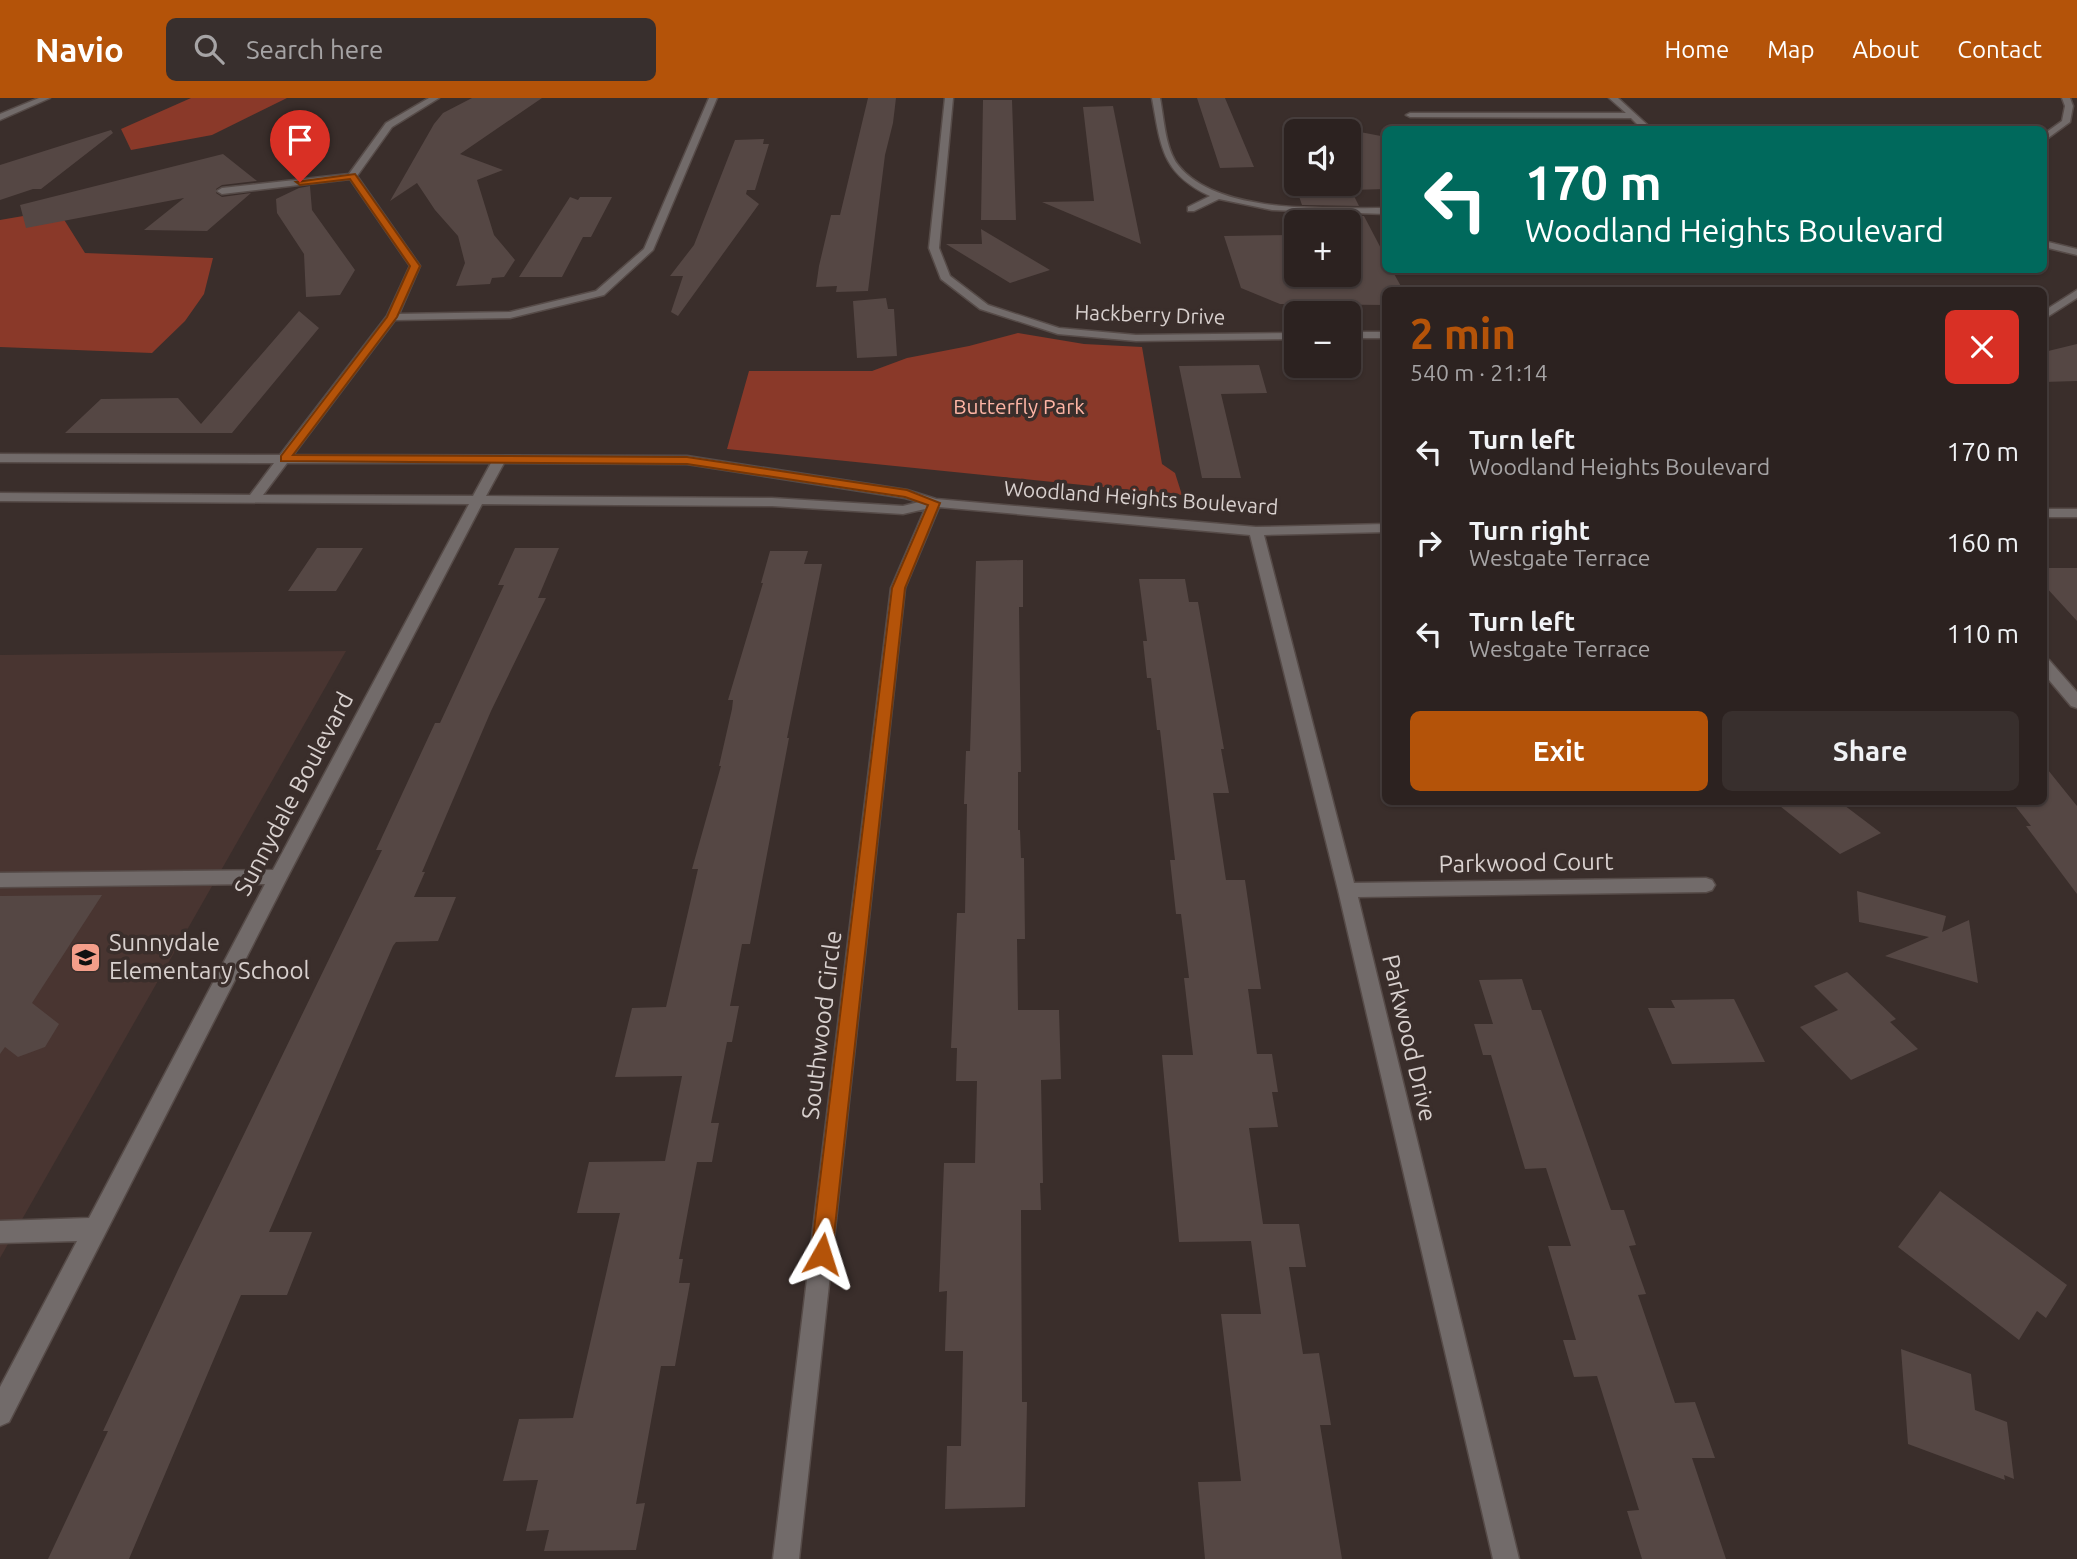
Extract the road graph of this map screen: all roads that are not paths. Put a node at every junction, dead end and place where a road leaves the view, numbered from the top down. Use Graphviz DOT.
graph roads {
  1 [pos="46,98"];
  2 [pos="435,98"];
  3 [pos="713,98"];
  4 [pos="949,98"];
  5 [pos="1156,98"];
  6 [pos="1613,98"];
  7 [pos="2066,98"];
  8 [pos="1409,116"];
  9 [pos="1632,116"];
  10 [pos="0,117"];
  11 [pos="1644,126"];
  12 [pos="2047,136"];
  13 [pos="352,176"];
  14 [pos="222,191"];
  15 [pos="1219,195"];
  16 [pos="1191,209"];
  17 [pos="1382,211"];
  18 [pos="2047,245"];
  19 [pos="2077,251"];
  20 [pos="2077,293"];
  21 [pos="2047,314"];
  22 [pos="392,317"];
  23 [pos="1361,335"];
  24 [pos="1382,335"];
  25 [pos="1284,336"];
  26 [pos="0,457"];
  27 [pos="285,459"];
  28 [pos="499,460"];
  29 [pos="0,497"];
  30 [pos="253,499"];
  31 [pos="477,501"];
  32 [pos="934,503"];
  33 [pos="2047,513"];
  34 [pos="2077,513"];
  35 [pos="1382,528"];
  36 [pos="1256,531"];
  37 [pos="2047,667"];
  38 [pos="2077,702"];
  39 [pos="278,877"];
  40 [pos="0,880"];
  41 [pos="1706,885"];
  42 [pos="1347,890"];
  43 [pos="96,1228"];
  44 [pos="0,1232"];
  45 [pos="0,1413"];
  46 [pos="786,1559"];
  47 [pos="1506,1559"];
  1 -- 10 [label="street"];
  2 -- 13 [label="street"];
  3 -- 22 [label="street"];
  4 -- 25 [label="street, Hackberry Drive"];
  5 -- 15 [label="street"];
  6 -- 9 [label="street"];
  7 -- 12 [label="street"];
  8 -- 9 [label="street"];
  9 -- 11 [label="street"];
  13 -- 14 [label="street"];
  13 -- 22 [label="street"];
  15 -- 16 [label="street"];
  15 -- 17 [label="street"];
  18 -- 19 [label="street"];
  20 -- 21 [label="street"];
  22 -- 27 [label="street"];
  23 -- 24 [label="street"];
  26 -- 27 [label="street, Woodland Heights Boulevard"];
  27 -- 28 [label="street, Woodland Heights Boulevard"];
  27 -- 30 [label="street"];
  28 -- 31 [label="street, Sunnydale Boulevard"];
  28 -- 32 [label="street, Woodland Heights Boulevard"];
  29 -- 30 [label="street, Woodland Heights Boulevard"];
  30 -- 31 [label="street, Woodland Heights Boulevard"];
  31 -- 32 [label="street, Woodland Heights Boulevard"];
  31 -- 39 [label="street, Sunnydale Boulevard"];
  32 -- 36 [label="street, Woodland Heights Boulevard"];
  32 -- 46 [label="street, Southwood Circle"];
  33 -- 34 [label="street"];
  35 -- 36 [label="street, Woodland Heights Boulevard"];
  36 -- 42 [label="street, Parkwood Drive"];
  37 -- 38 [label="street"];
  39 -- 40 [label="street"];
  39 -- 43 [label="street, Sunnydale Boulevard"];
  41 -- 42 [label="street, Parkwood Court"];
  42 -- 47 [label="street, Parkwood Drive"];
  43 -- 44 [label="street"];
  43 -- 45 [label="street, Sunnydale Boulevard"];
}
